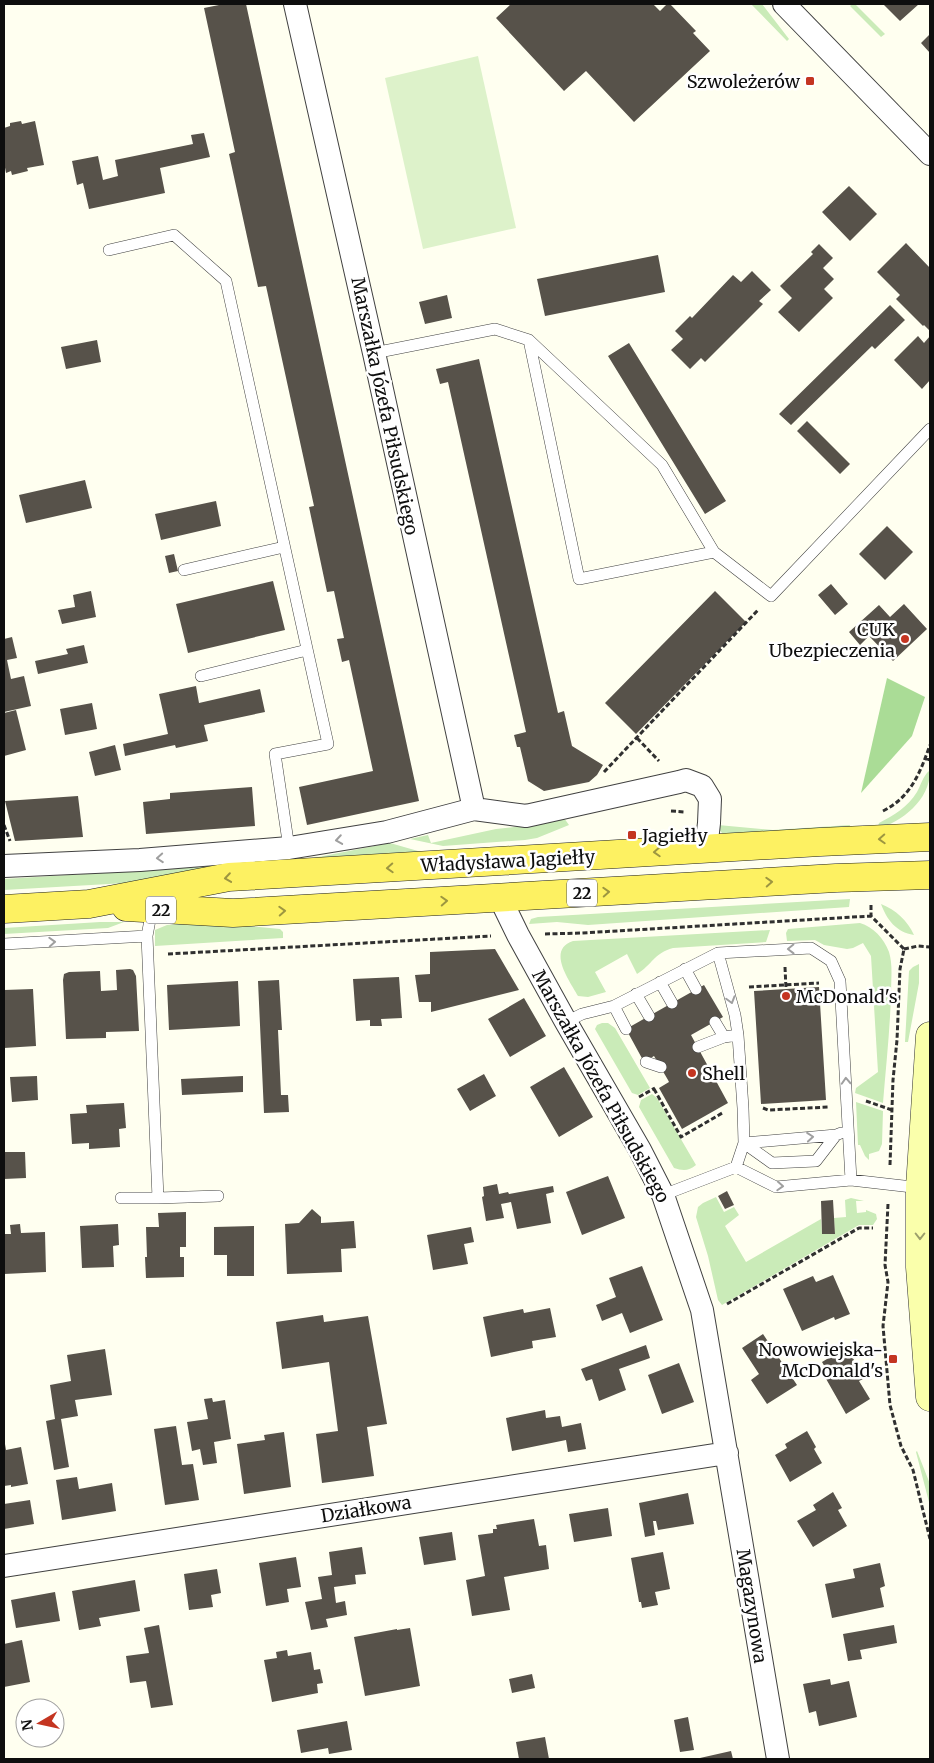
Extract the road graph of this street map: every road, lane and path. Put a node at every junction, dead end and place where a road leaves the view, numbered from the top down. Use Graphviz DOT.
graph roads {
  1 [pos="295,4"];
  2 [pos="784,4"];
  3 [pos="930,154"];
  4 [pos="109,250"];
  5 [pos="529,340"];
  6 [pos="374,352"];
  7 [pos="930,429"];
  8 [pos="284,547"];
  9 [pos="714,552"];
  10 [pos="184,570"];
  11 [pos="771,596"];
  12 [pos="307,650"];
  13 [pos="201,676"];
  14 [pos="930,745"];
  15 [pos="925,758"];
  16 [pos="930,760"];
  17 [pos="571,806"];
  18 [pos="474,809"];
  19 [pos="878,813"];
  20 [pos="930,837"];
  21 [pos="290,848"];
  22 [pos="706,849"];
  23 [pos="4,866"];
  24 [pos="930,876"];
  25 [pos="500,898"];
  26 [pos="870,898"];
  27 [pos="89,904"];
  28 [pos="4,909"];
  29 [pos="152,909"];
  30 [pos="148,936"];
  31 [pos="4,944"];
  32 [pos="930,947"];
  33 [pos="904,949"];
  34 [pos="718,953"];
  35 [pos="785,966"];
  36 [pos="686,969"];
  37 [pos="660,982"];
  38 [pos="820,982"];
  39 [pos="786,986"];
  40 [pos="696,989"];
  41 [pos="636,994"];
  42 [pos="749,996"];
  43 [pos="672,1003"];
  44 [pos="614,1006"];
  45 [pos="649,1016"];
  46 [pos="574,1018"];
  47 [pos="715,1022"];
  48 [pos="626,1028"];
  49 [pos="738,1035"];
  50 [pos="724,1036"];
  51 [pos="930,1036"];
  52 [pos="698,1047"];
  53 [pos="646,1062"];
  54 [pos="661,1067"];
  55 [pos="651,1090"];
  56 [pos="871,1103"];
  57 [pos="827,1107"];
  58 [pos="731,1108"];
  59 [pos="759,1108"];
  60 [pos="892,1110"];
  61 [pos="849,1129"];
  62 [pos="836,1135"];
  63 [pos="744,1143"];
  64 [pos="890,1162"];
  65 [pos="736,1167"];
  66 [pos="851,1180"];
  67 [pos="925,1188"];
  68 [pos="663,1195"];
  69 [pos="218,1196"];
  70 [pos="121,1198"];
  71 [pos="158,1198"];
  72 [pos="888,1214"];
  73 [pos="873,1228"];
  74 [pos="724,1305"];
  75 [pos="930,1397"];
  76 [pos="728,1453"];
  77 [pos="930,1539"];
  78 [pos="4,1566"];
  79 [pos="778,1759"];
  1 -- 6 [label="street, Marszałka Józefa Piłsudskiego"];
  2 -- 3 [label="street"];
  4 -- 8 [label="lane"];
  5 -- 6 [label="lane"];
  5 -- 9 [label="lane"];
  5 -- 9 [label="lane"];
  6 -- 18 [label="street, Marszałka Józefa Piłsudskiego"];
  7 -- 11 [label="lane"];
  8 -- 10 [label="lane"];
  8 -- 12 [label="lane"];
  9 -- 11 [label="lane"];
  11 -- 17 [label="path"];
  12 -- 13 [label="lane"];
  12 -- 21 [label="lane"];
  14 -- 15 [label="path"];
  15 -- 16 [label="path"];
  15 -- 19 [label="path"];
  17 -- 18 [label="street"];
  17 -- 22 [label="street"];
  18 -- 21 [label="street, one-way"];
  20 -- 22 [label="main road, Władysława Jagiełły / 22, one-way"];
  21 -- 23 [label="street, one-way"];
  22 -- 27 [label="main road, Władysława Jagiełły / 22, one-way"];
  25 -- 24 [label="main road, Władysława Jagiełły / 22, one-way"];
  29 -- 25 [label="main road, Władysława Jagiełły / 22, one-way"];
  25 -- 46 [label="street, Marszałka Józefa Piłsudskiego"];
  26 -- 33 [label="path"];
  27 -- 28 [label="main road, Władysława Jagiełły / 22"];
  27 -- 29 [label="main road, Władysława Jagiełły / 22"];
  29 -- 30 [label="lane"];
  31 -- 30 [label="lane, one-way"];
  30 -- 71 [label="lane"];
  32 -- 33 [label="path"];
  33 -- 60 [label="path"];
  34 -- 36 [label="lane"];
  34 -- 49 [label="lane, one-way"];
  61 -- 34 [label="lane, one-way"];
  35 -- 39 [label="path"];
  36 -- 37 [label="lane"];
  36 -- 40 [label="lane"];
  37 -- 41 [label="lane"];
  37 -- 43 [label="lane"];
  38 -- 39 [label="path"];
  39 -- 42 [label="path"];
  41 -- 44 [label="lane"];
  41 -- 45 [label="lane"];
  44 -- 46 [label="lane"];
  44 -- 48 [label="lane"];
  46 -- 68 [label="street, Marszałka Józefa Piłsudskiego"];
  47 -- 50 [label="lane"];
  49 -- 50 [label="lane"];
  49 -- 63 [label="lane"];
  50 -- 52 [label="lane"];
  51 -- 67 [label="street"];
  53 -- 54 [label="lane"];
  55 -- 58 [label="path"];
  56 -- 60 [label="path"];
  57 -- 59 [label="path"];
  60 -- 64 [label="path"];
  61 -- 62 [label="lane"];
  61 -- 66 [label="lane"];
  63 -- 62 [label="lane, one-way"];
  62 -- 63 [label="lane"];
  63 -- 65 [label="lane"];
  65 -- 66 [label="lane, one-way"];
  65 -- 68 [label="lane"];
  66 -- 67 [label="lane"];
  67 -- 75 [label="street, one-way"];
  68 -- 76 [label="street, Marszałka Józefa Piłsudskiego"];
  69 -- 71 [label="lane"];
  70 -- 71 [label="lane"];
  72 -- 77 [label="path"];
  73 -- 74 [label="path"];
  76 -- 78 [label="street, Działkowa"];
  76 -- 79 [label="street, Magazynowa"];
}
